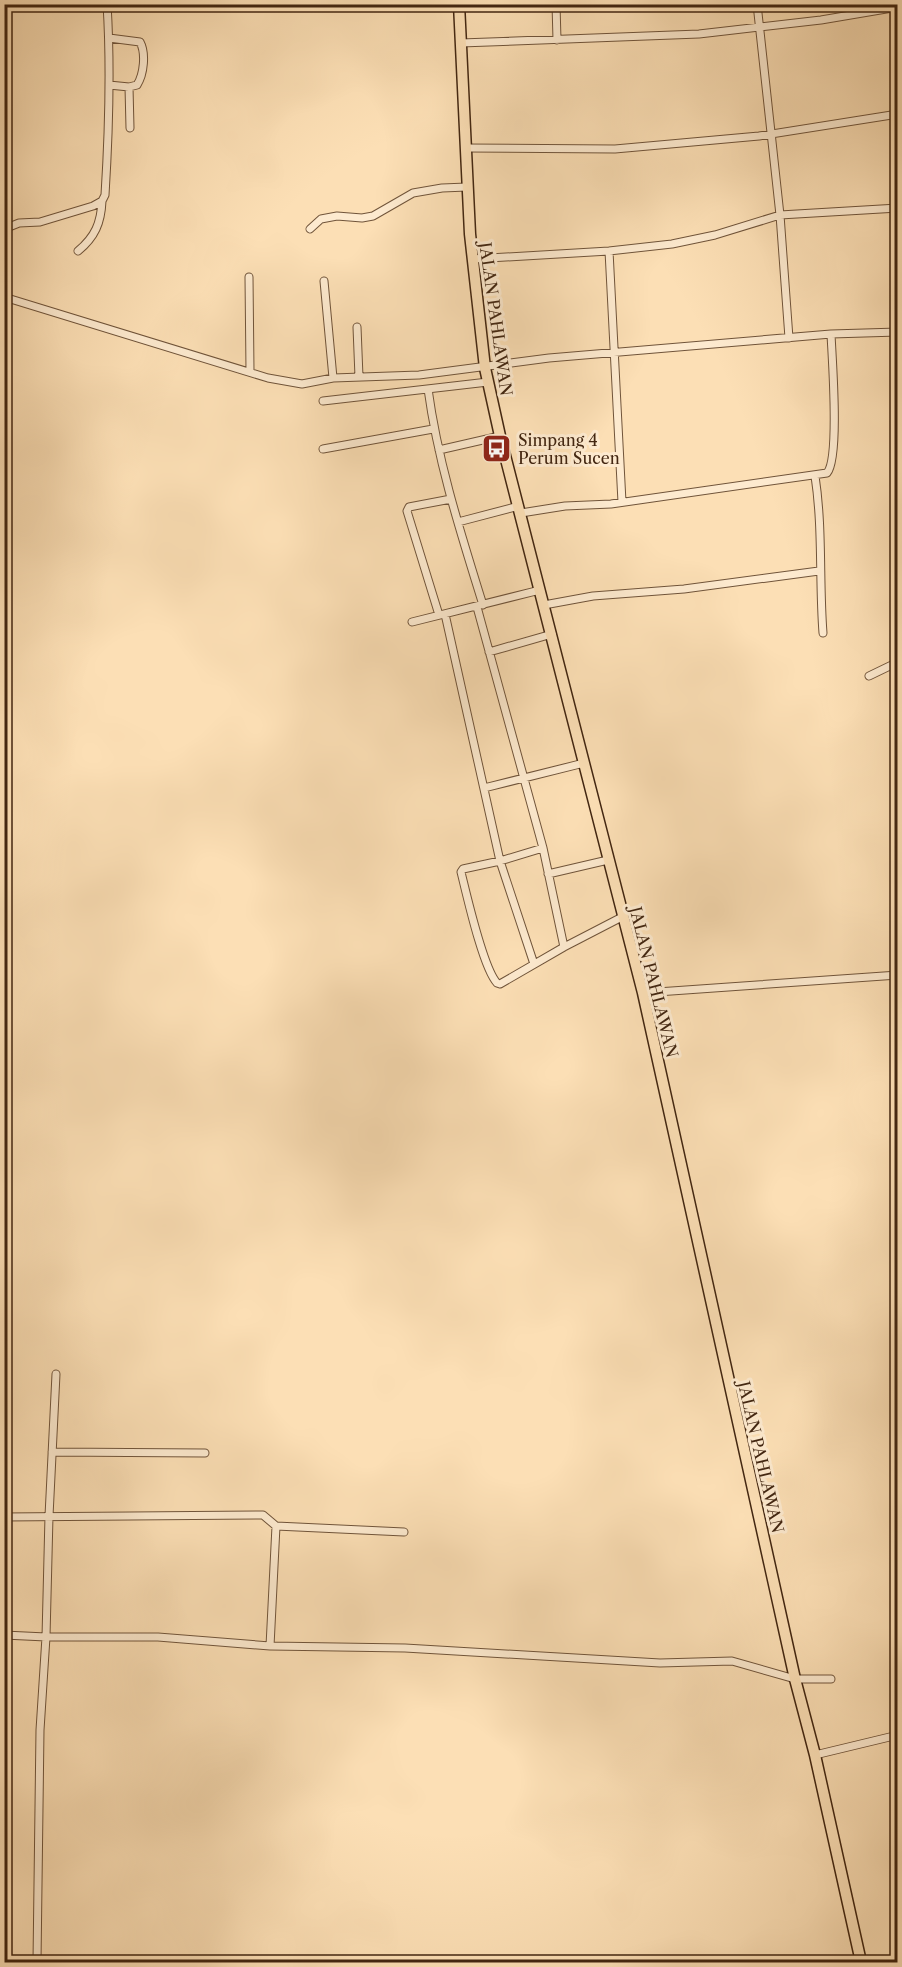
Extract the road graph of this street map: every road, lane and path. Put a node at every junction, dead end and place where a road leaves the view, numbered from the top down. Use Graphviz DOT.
graph roads {
  1 [pos="107,4"];
  2 [pos="459,4"];
  3 [pos="556,4"];
  4 [pos="757,4"];
  5 [pos="897,7"];
  6 [pos="759,27"];
  7 [pos="109,38"];
  8 [pos="557,40"];
  9 [pos="461,43"];
  10 [pos="109,86"];
  11 [pos="129,87"];
  12 [pos="897,114"];
  13 [pos="130,128"];
  14 [pos="771,134"];
  15 [pos="465,148"];
  16 [pos="467,187"];
  17 [pos="102,201"];
  18 [pos="897,208"];
  19 [pos="780,215"];
  20 [pos="310,229"];
  21 [pos="4,230"];
  22 [pos="78,251"];
  23 [pos="609,251"];
  24 [pos="472,259"];
  25 [pos="249,277"];
  26 [pos="324,281"];
  27 [pos="4,297"];
  28 [pos="357,327"];
  29 [pos="897,332"];
  30 [pos="831,334"];
  31 [pos="789,338"];
  32 [pos="613,353"];
  33 [pos="485,368"];
  34 [pos="250,371"];
  35 [pos="359,377"];
  36 [pos="333,378"];
  37 [pos="488,382"];
  38 [pos="428,389"];
  39 [pos="323,401"];
  40 [pos="433,429"];
  41 [pos="500,436"];
  42 [pos="322,449"];
  43 [pos="439,450"];
  44 [pos="815,476"];
  45 [pos="451,499"];
  46 [pos="622,502"];
  47 [pos="520,509"];
  48 [pos="458,522"];
  49 [pos="819,571"];
  50 [pos="540,590"];
  51 [pos="544,605"];
  52 [pos="480,606"];
  53 [pos="442,615"];
  54 [pos="412,622"];
  55 [pos="824,633"];
  56 [pos="552,634"];
  57 [pos="489,652"];
  58 [pos="897,662"];
  59 [pos="870,676"];
  60 [pos="584,763"];
  61 [pos="524,778"];
  62 [pos="484,788"];
  63 [pos="543,848"];
  64 [pos="608,860"];
  65 [pos="500,861"];
  66 [pos="549,874"];
  67 [pos="622,917"];
  68 [pos="564,947"];
  69 [pos="534,964"];
  70 [pos="897,975"];
  71 [pos="642,993"];
  72 [pos="56,1374"];
  73 [pos="52,1452"];
  74 [pos="205,1453"];
  75 [pos="49,1516"];
  76 [pos="4,1517"];
  77 [pos="276,1526"];
  78 [pos="404,1533"];
  79 [pos="4,1635"];
  80 [pos="46,1637"];
  81 [pos="270,1646"];
  82 [pos="795,1679"];
  83 [pos="831,1679"];
  84 [pos="897,1735"];
  85 [pos="815,1755"];
  86 [pos="37,1962"];
  87 [pos="861,1962"];
  1 -- 7 [label="street"];
  2 -- 9 [label="main road, JALAN PAHLAWAN"];
  3 -- 8 [label="street"];
  4 -- 6 [label="street"];
  5 -- 6 [label="street"];
  6 -- 8 [label="street"];
  6 -- 14 [label="street"];
  7 -- 10 [label="street"];
  7 -- 11 [label="street"];
  8 -- 9 [label="street"];
  9 -- 15 [label="main road, JALAN PAHLAWAN"];
  10 -- 11 [label="street"];
  10 -- 17 [label="street"];
  11 -- 13 [label="street"];
  12 -- 14 [label="street"];
  14 -- 15 [label="street"];
  14 -- 19 [label="street"];
  15 -- 16 [label="main road, JALAN PAHLAWAN"];
  16 -- 20 [label="street"];
  16 -- 24 [label="main road, JALAN PAHLAWAN"];
  17 -- 21 [label="street"];
  17 -- 22 [label="street"];
  18 -- 19 [label="street"];
  19 -- 23 [label="street"];
  19 -- 31 [label="street"];
  23 -- 24 [label="street"];
  23 -- 32 [label="street"];
  24 -- 33 [label="main road, JALAN PAHLAWAN"];
  25 -- 34 [label="street"];
  26 -- 36 [label="street"];
  27 -- 34 [label="street"];
  28 -- 35 [label="street"];
  29 -- 30 [label="street"];
  30 -- 31 [label="street"];
  30 -- 44 [label="street"];
  31 -- 32 [label="street"];
  32 -- 33 [label="street"];
  32 -- 46 [label="street"];
  33 -- 35 [label="street"];
  33 -- 37 [label="main road, JALAN PAHLAWAN"];
  34 -- 36 [label="street"];
  35 -- 36 [label="street"];
  37 -- 38 [label="street"];
  37 -- 41 [label="main road, JALAN PAHLAWAN"];
  38 -- 39 [label="street"];
  38 -- 40 [label="street"];
  40 -- 42 [label="street"];
  40 -- 43 [label="street"];
  41 -- 43 [label="street"];
  41 -- 47 [label="main road, JALAN PAHLAWAN"];
  43 -- 45 [label="street"];
  44 -- 46 [label="street"];
  44 -- 49 [label="street"];
  45 -- 48 [label="street"];
  45 -- 53 [label="street"];
  46 -- 47 [label="street"];
  47 -- 48 [label="street"];
  47 -- 50 [label="main road, JALAN PAHLAWAN"];
  48 -- 52 [label="street"];
  49 -- 51 [label="street"];
  49 -- 55 [label="street"];
  50 -- 51 [label="main road, JALAN PAHLAWAN"];
  50 -- 52 [label="street"];
  51 -- 56 [label="main road, JALAN PAHLAWAN"];
  52 -- 53 [label="street"];
  52 -- 57 [label="street"];
  53 -- 54 [label="street"];
  53 -- 62 [label="street"];
  56 -- 57 [label="street"];
  56 -- 60 [label="main road, JALAN PAHLAWAN"];
  57 -- 61 [label="street"];
  58 -- 59 [label="street"];
  60 -- 61 [label="street"];
  60 -- 64 [label="main road, JALAN PAHLAWAN"];
  61 -- 62 [label="street"];
  61 -- 63 [label="street"];
  62 -- 65 [label="street"];
  63 -- 65 [label="street"];
  63 -- 66 [label="street"];
  64 -- 66 [label="street"];
  64 -- 67 [label="main road, JALAN PAHLAWAN"];
  65 -- 69 [label="street"];
  65 -- 69 [label="street"];
  66 -- 68 [label="street"];
  67 -- 68 [label="street"];
  67 -- 71 [label="main road, JALAN PAHLAWAN"];
  68 -- 69 [label="street"];
  70 -- 71 [label="street"];
  71 -- 82 [label="main road, JALAN PAHLAWAN"];
  72 -- 73 [label="street"];
  73 -- 74 [label="street"];
  73 -- 75 [label="street"];
  75 -- 76 [label="street"];
  75 -- 77 [label="street"];
  75 -- 80 [label="street"];
  77 -- 78 [label="street"];
  77 -- 81 [label="street"];
  79 -- 80 [label="street"];
  80 -- 81 [label="street"];
  80 -- 86 [label="street"];
  81 -- 82 [label="street"];
  82 -- 83 [label="street"];
  82 -- 85 [label="main road, JALAN PAHLAWAN"];
  84 -- 85 [label="street"];
  85 -- 87 [label="main road, JALAN PAHLAWAN"];
}
